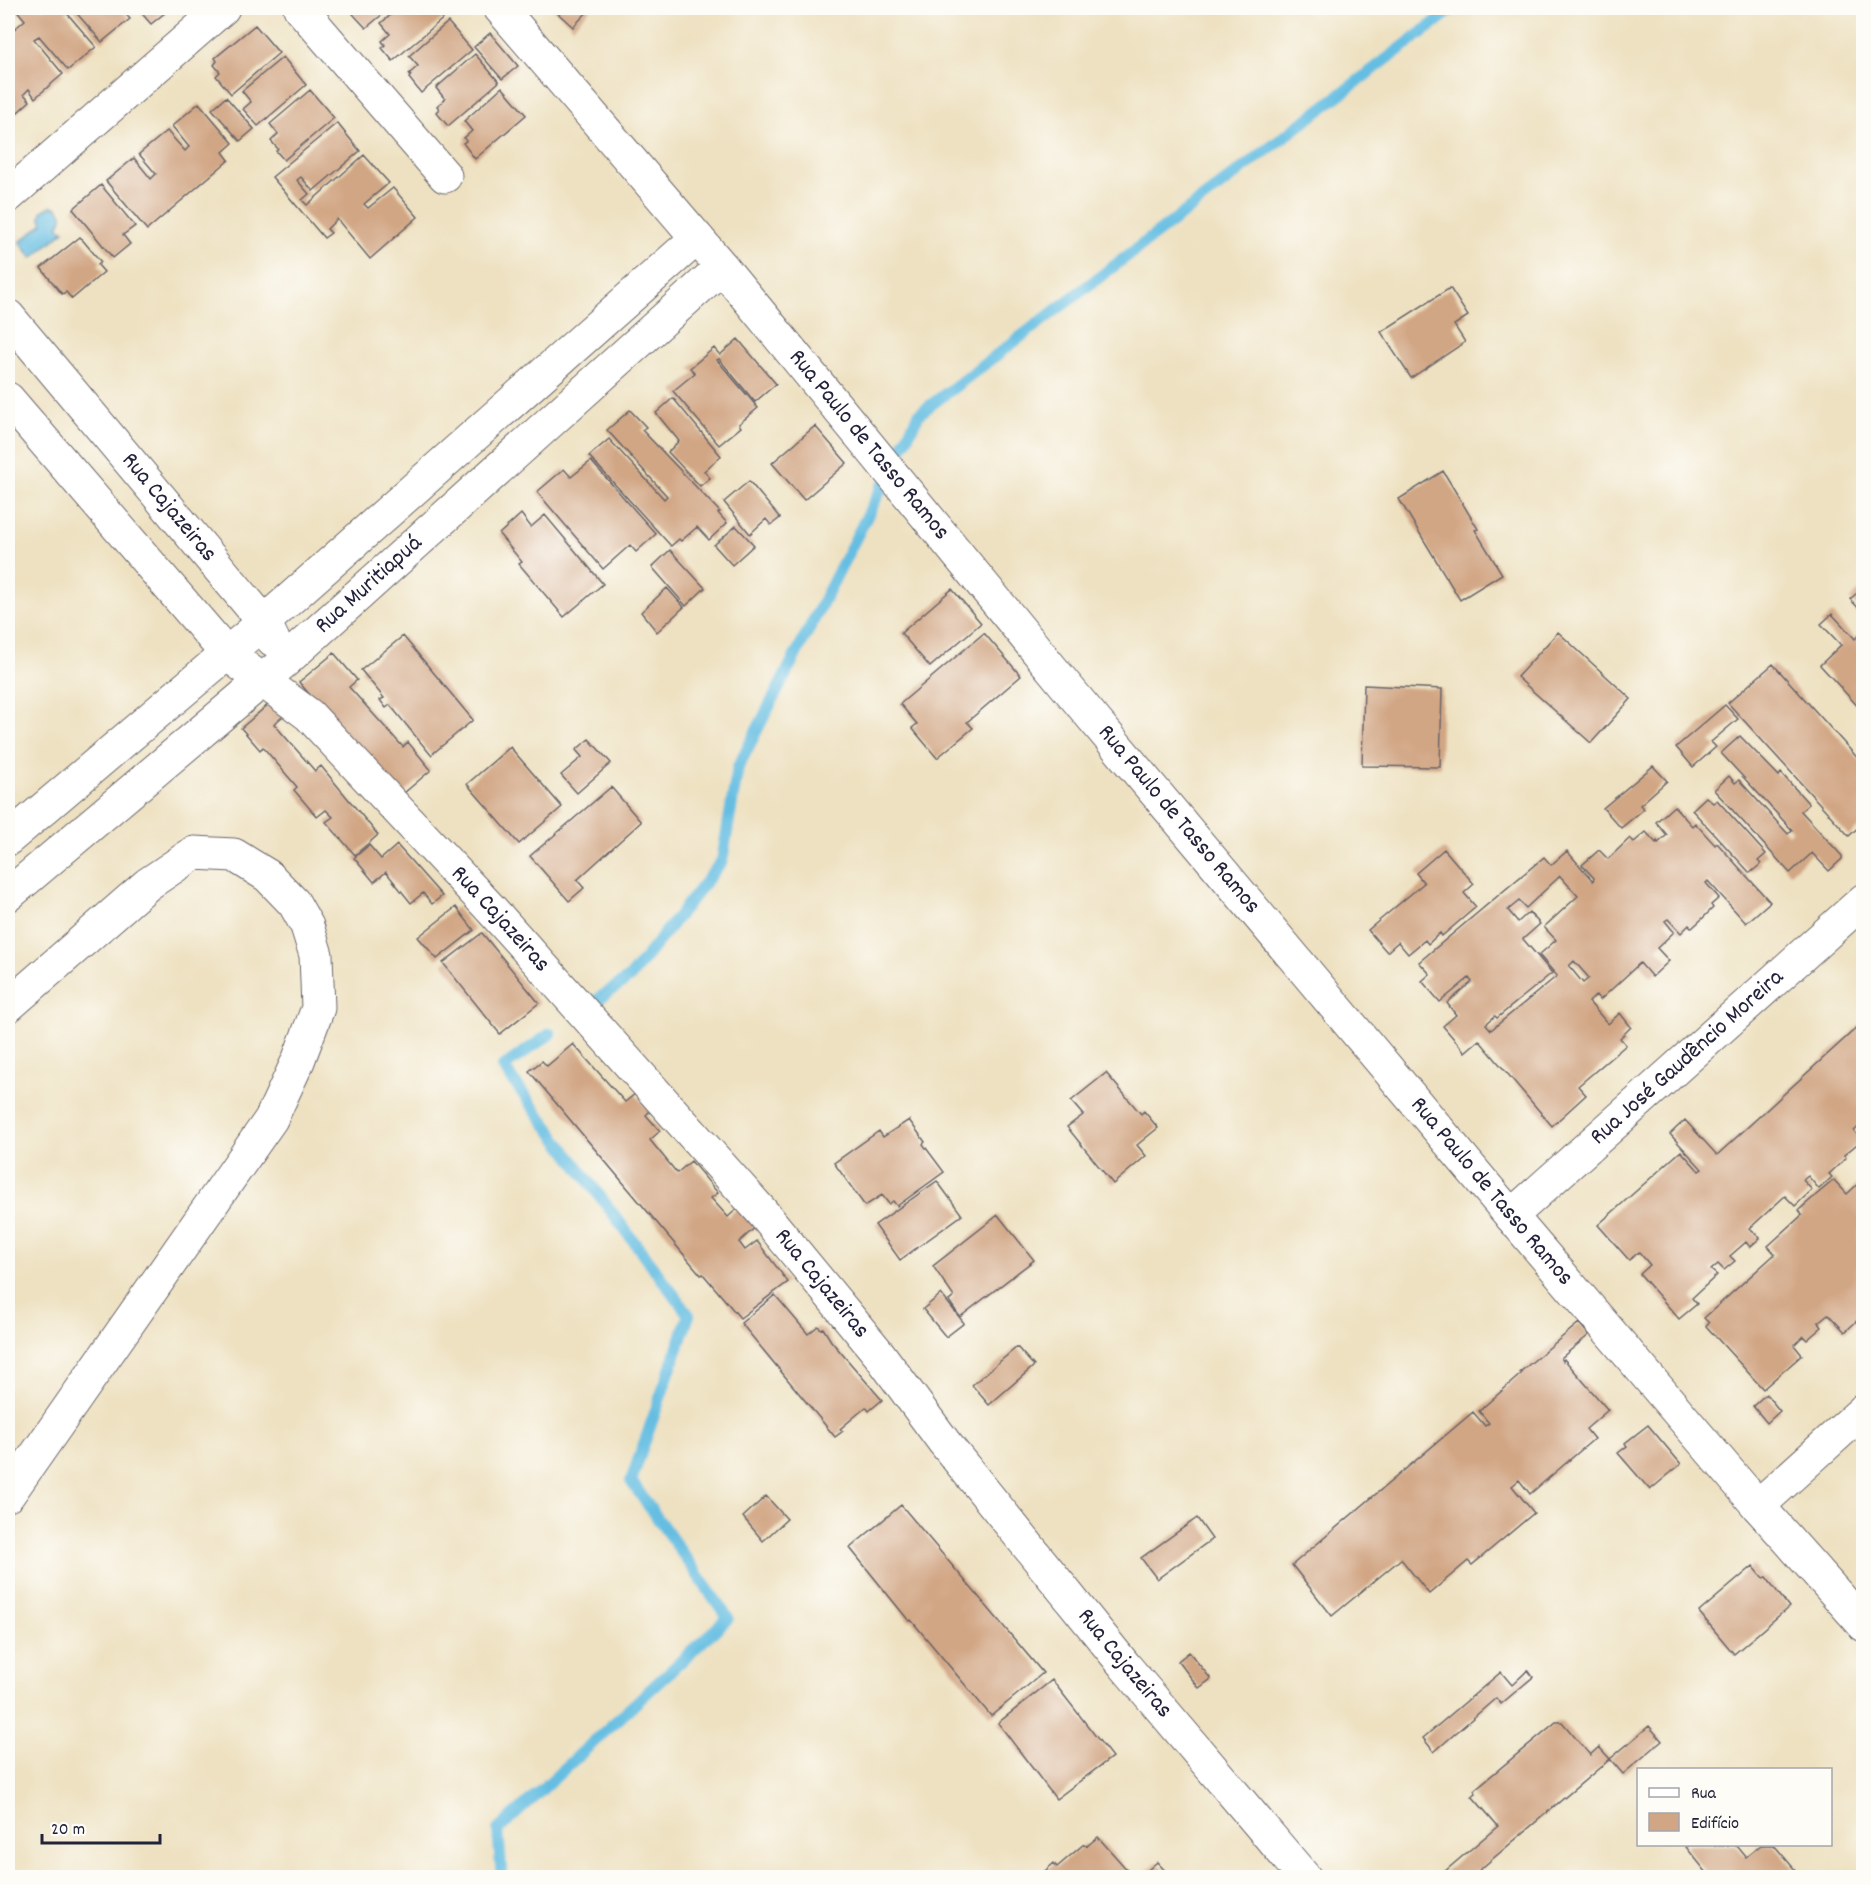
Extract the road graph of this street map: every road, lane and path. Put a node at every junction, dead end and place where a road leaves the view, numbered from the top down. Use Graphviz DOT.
graph roads {
  1 [pos="223,8"];
  2 [pos="300,8"];
  3 [pos="500,8"];
  4 [pos="445,176"];
  5 [pos="8,196"];
  6 [pos="697,237"];
  7 [pos="722,267"];
  8 [pos="8,316"];
  9 [pos="8,399"];
  10 [pos="264,622"];
  11 [pos="227,654"];
  12 [pos="273,671"];
  13 [pos="8,839"];
  14 [pos="8,895"];
  15 [pos="1863,900"];
  16 [pos="8,1006"];
  17 [pos="1511,1216"];
  18 [pos="1863,1410"];
  19 [pos="8,1495"];
  20 [pos="1758,1506"];
  21 [pos="1863,1625"];
  22 [pos="1305,1878"];
  1 -- 5 [label="street"];
  2 -- 4 [label="street"];
  3 -- 6 [label="street, Rua Paulo de Tasso Ramos"];
  6 -- 7 [label="street, Rua Paulo de Tasso Ramos"];
  6 -- 10 [label="street, Rua Muritiapuá"];
  7 -- 12 [label="street, Rua Muritiapuá"];
  7 -- 17 [label="street, Rua Paulo de Tasso Ramos"];
  8 -- 10 [label="street, Rua Cajazeiras"];
  9 -- 11 [label="street, Rua Cajazeiras"];
  10 -- 11 [label="street, Rua Muritiapuá"];
  10 -- 12 [label="street, Rua Cajazeiras"];
  11 -- 12 [label="street, Rua Cajazeiras"];
  11 -- 13 [label="street, Rua Muritiapuá"];
  12 -- 14 [label="street, Rua Muritiapuá"];
  12 -- 22 [label="street, Rua Cajazeiras"];
  15 -- 17 [label="street, Rua José Gaudêncio Moreira"];
  16 -- 19 [label="street"];
  17 -- 20 [label="street, Rua Paulo de Tasso Ramos"];
  18 -- 20 [label="street"];
  20 -- 21 [label="street, Rua Paulo de Tasso Ramos"];
}
